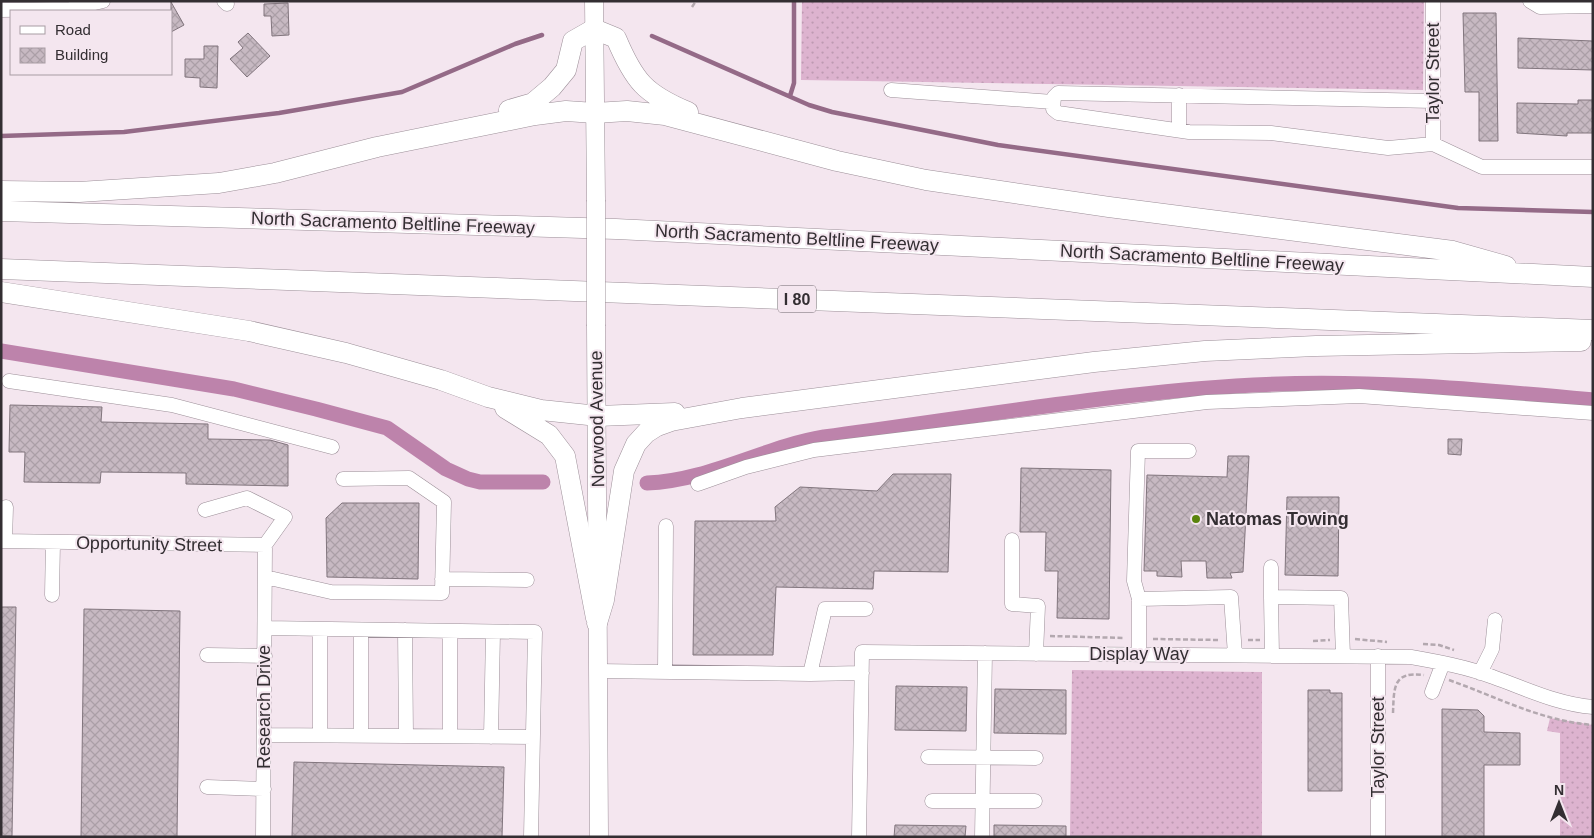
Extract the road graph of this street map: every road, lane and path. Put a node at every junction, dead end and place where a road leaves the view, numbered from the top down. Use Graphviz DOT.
graph roads {
  1 [pos="103,1"];
  2 [pos="594,1"];
  3 [pos="696,1"];
  4 [pos="1433,1"];
  5 [pos="1530,1"];
  6 [pos="1593,6"];
  7 [pos="692,7"];
  8 [pos="1,10"];
  9 [pos="594,29"];
  10 [pos="891,90"];
  11 [pos="1178,95"];
  12 [pos="1432,101"];
  13 [pos="1053,102"];
  14 [pos="596,113"];
  15 [pos="1178,130"];
  16 [pos="749,138"];
  17 [pos="1432,144"];
  18 [pos="377,147"];
  19 [pos="1593,167"];
  20 [pos="1,191"];
  21 [pos="1,211"];
  22 [pos="1,269"];
  23 [pos="1540,275"];
  24 [pos="1593,277"];
  25 [pos="1,292"];
  26 [pos="1593,330"];
  27 [pos="1593,341"];
  28 [pos="9,382"];
  29 [pos="488,397"];
  30 [pos="742,408"];
  31 [pos="1593,413"];
  32 [pos="598,416"];
  33 [pos="332,447"];
  34 [pos="1189,451"];
  35 [pos="343,479"];
  36 [pos="698,484"];
  37 [pos="6,507"];
  38 [pos="205,510"];
  39 [pos="666,526"];
  40 [pos="1012,540"];
  41 [pos="3,541"];
  42 [pos="53,542"];
  43 [pos="265,545"];
  44 [pos="1271,567"];
  45 [pos="265,577"];
  46 [pos="442,579"];
  47 [pos="527,580"];
  48 [pos="52,595"];
  49 [pos="1271,597"];
  50 [pos="1140,599"];
  51 [pos="866,609"];
  52 [pos="1495,620"];
  53 [pos="597,623"];
  54 [pos="265,628"];
  55 [pos="320,629"];
  56 [pos="361,630"];
  57 [pos="405,630"];
  58 [pos="450,631"];
  59 [pos="493,632"];
  60 [pos="985,653"];
  61 [pos="1036,654"];
  62 [pos="1140,654"];
  63 [pos="207,655"];
  64 [pos="1235,655"];
  65 [pos="265,656"];
  66 [pos="1272,656"];
  67 [pos="1342,656"];
  68 [pos="1378,656"];
  69 [pos="1443,663"];
  70 [pos="598,671"];
  71 [pos="665,672"];
  72 [pos="862,673"];
  73 [pos="1480,673"];
  74 [pos="810,674"];
  75 [pos="1436,677"];
  76 [pos="1432,692"];
  77 [pos="1593,707"];
  78 [pos="1393,716"];
  79 [pos="1593,724"];
  80 [pos="264,735"];
  81 [pos="320,735"];
  82 [pos="361,736"];
  83 [pos="406,736"];
  84 [pos="450,736"];
  85 [pos="491,737"];
  86 [pos="534,737"];
  87 [pos="928,757"];
  88 [pos="983,758"];
  89 [pos="1036,758"];
  90 [pos="207,786"];
  91 [pos="264,789"];
  92 [pos="982,800"];
  93 [pos="932,801"];
  94 [pos="1035,801"];
  95 [pos="263,837"];
  96 [pos="531,837"];
  97 [pos="599,837"];
  98 [pos="859,837"];
  99 [pos="982,837"];
  100 [pos="1378,837"];
  1 -- 8 [label="street"];
  2 -- 9 [label="main road, Norwood Avenue"];
  3 -- 7 [label="path"];
  4 -- 12 [label="street, Taylor Street"];
  5 -- 6 [label="street"];
  9 -- 14 [label="main road, Norwood Avenue"];
  9 -- 16 [label="highway"];
  9 -- 18 [label="highway"];
  10 -- 13 [label="street"];
  11 -- 12 [label="street"];
  11 -- 13 [label="street"];
  11 -- 15 [label="street"];
  12 -- 17 [label="street, Taylor Street"];
  13 -- 15 [label="street"];
  14 -- 16 [label="highway"];
  14 -- 18 [label="highway"];
  14 -- 32 [label="main road, Norwood Avenue, bridge"];
  15 -- 17 [label="street"];
  16 -- 23 [label="highway"];
  17 -- 19 [label="street"];
  18 -- 20 [label="highway"];
  21 -- 23 [label="highway, North Sacramento Beltline Freeway"];
  22 -- 26 [label="highway, I 80"];
  23 -- 24 [label="highway, North Sacramento Beltline Freeway"];
  25 -- 29 [label="highway"];
  27 -- 30 [label="highway"];
  28 -- 33 [label="street"];
  29 -- 32 [label="highway"];
  29 -- 53 [label="highway"];
  30 -- 32 [label="highway"];
  30 -- 53 [label="highway"];
  31 -- 36 [label="street"];
  32 -- 53 [label="main road, Norwood Avenue"];
  34 -- 50 [label="street"];
  35 -- 46 [label="street"];
  37 -- 41 [label="street"];
  38 -- 43 [label="street"];
  39 -- 71 [label="street"];
  40 -- 61 [label="street"];
  41 -- 42 [label="street, Opportunity Street"];
  42 -- 43 [label="street, Opportunity Street"];
  42 -- 48 [label="street"];
  43 -- 45 [label="street"];
  44 -- 49 [label="street"];
  45 -- 46 [label="street"];
  45 -- 54 [label="street, Research Drive"];
  46 -- 47 [label="street"];
  49 -- 66 [label="street"];
  49 -- 67 [label="street"];
  50 -- 62 [label="street"];
  50 -- 64 [label="street"];
  51 -- 74 [label="street"];
  52 -- 73 [label="street"];
  53 -- 70 [label="main road, Norwood Avenue"];
  54 -- 55 [label="street"];
  54 -- 65 [label="street, Research Drive"];
  55 -- 56 [label="street"];
  55 -- 81 [label="street"];
  56 -- 57 [label="street"];
  56 -- 82 [label="street"];
  57 -- 58 [label="street"];
  57 -- 83 [label="street"];
  58 -- 59 [label="street"];
  58 -- 84 [label="street"];
  59 -- 85 [label="street"];
  59 -- 86 [label="street"];
  60 -- 61 [label="street, Display Way"];
  60 -- 72 [label="street, Display Way"];
  60 -- 88 [label="street"];
  61 -- 62 [label="street, Display Way"];
  62 -- 64 [label="street, Display Way"];
  63 -- 65 [label="street"];
  64 -- 66 [label="street, Display Way"];
  65 -- 80 [label="street, Research Drive"];
  66 -- 67 [label="street, Display Way"];
  67 -- 68 [label="street, Display Way"];
  68 -- 69 [label="street, Display Way"];
  68 -- 100 [label="street, Taylor Street"];
  69 -- 73 [label="street, Display Way"];
  69 -- 75 [label="street"];
  70 -- 71 [label="street"];
  70 -- 97 [label="main road, Norwood Avenue"];
  71 -- 74 [label="street"];
  72 -- 74 [label="street"];
  72 -- 98 [label="street, Display Way"];
  73 -- 77 [label="street, Display Way"];
  75 -- 76 [label="street"];
  75 -- 78 [label="path"];
  75 -- 79 [label="path"];
  80 -- 81 [label="street"];
  80 -- 91 [label="street, Research Drive"];
  81 -- 82 [label="street"];
  82 -- 83 [label="street"];
  83 -- 84 [label="street"];
  84 -- 85 [label="street"];
  85 -- 86 [label="street"];
  86 -- 96 [label="street"];
  87 -- 88 [label="street"];
  88 -- 89 [label="street"];
  88 -- 92 [label="street"];
  90 -- 91 [label="street"];
  91 -- 95 [label="street, Research Drive"];
  92 -- 93 [label="street"];
  92 -- 94 [label="street"];
  92 -- 99 [label="street"];
}
